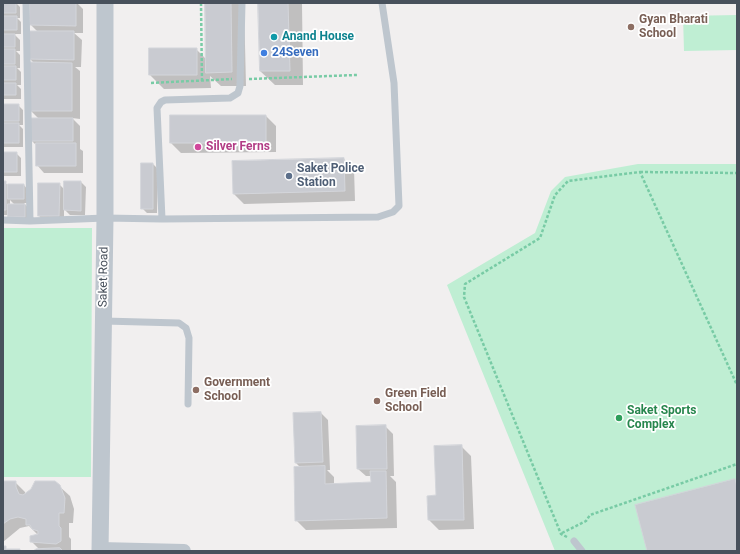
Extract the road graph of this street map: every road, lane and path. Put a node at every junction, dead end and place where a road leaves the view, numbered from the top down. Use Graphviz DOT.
graph roads {
  1 [pos="26,3"];
  2 [pos="105,3"];
  3 [pos="201,3"];
  4 [pos="242,3"];
  5 [pos="382,3"];
  6 [pos="357,75"];
  7 [pos="241,79"];
  8 [pos="202,81"];
  9 [pos="150,83"];
  10 [pos="640,172"];
  11 [pos="737,173"];
  12 [pos="105,218"];
  13 [pos="162,219"];
  14 [pos="3,220"];
  15 [pos="30,221"];
  16 [pos="104,321"];
  17 [pos="737,385"];
  18 [pos="188,404"];
  19 [pos="737,464"];
  20 [pos="574,542"];
  21 [pos="100,550"];
  22 [pos="184,551"];
  23 [pos="582,551"];
  1 -- 15 [label="lane"];
  2 -- 12 [label="street, Saket Road"];
  3 -- 8 [label="path"];
  4 -- 7 [label="lane"];
  5 -- 13 [label="lane"];
  6 -- 7 [label="path"];
  7 -- 8 [label="path"];
  7 -- 13 [label="lane"];
  8 -- 9 [label="path"];
  10 -- 11 [label="path"];
  10 -- 17 [label="path"];
  10 -- 19 [label="path"];
  12 -- 13 [label="lane"];
  12 -- 15 [label="lane"];
  12 -- 16 [label="street, Saket Road"];
  14 -- 15 [label="lane"];
  16 -- 18 [label="lane"];
  16 -- 21 [label="street, Saket Road"];
  20 -- 23 [label="lane"];
  21 -- 22 [label="street"];
}
